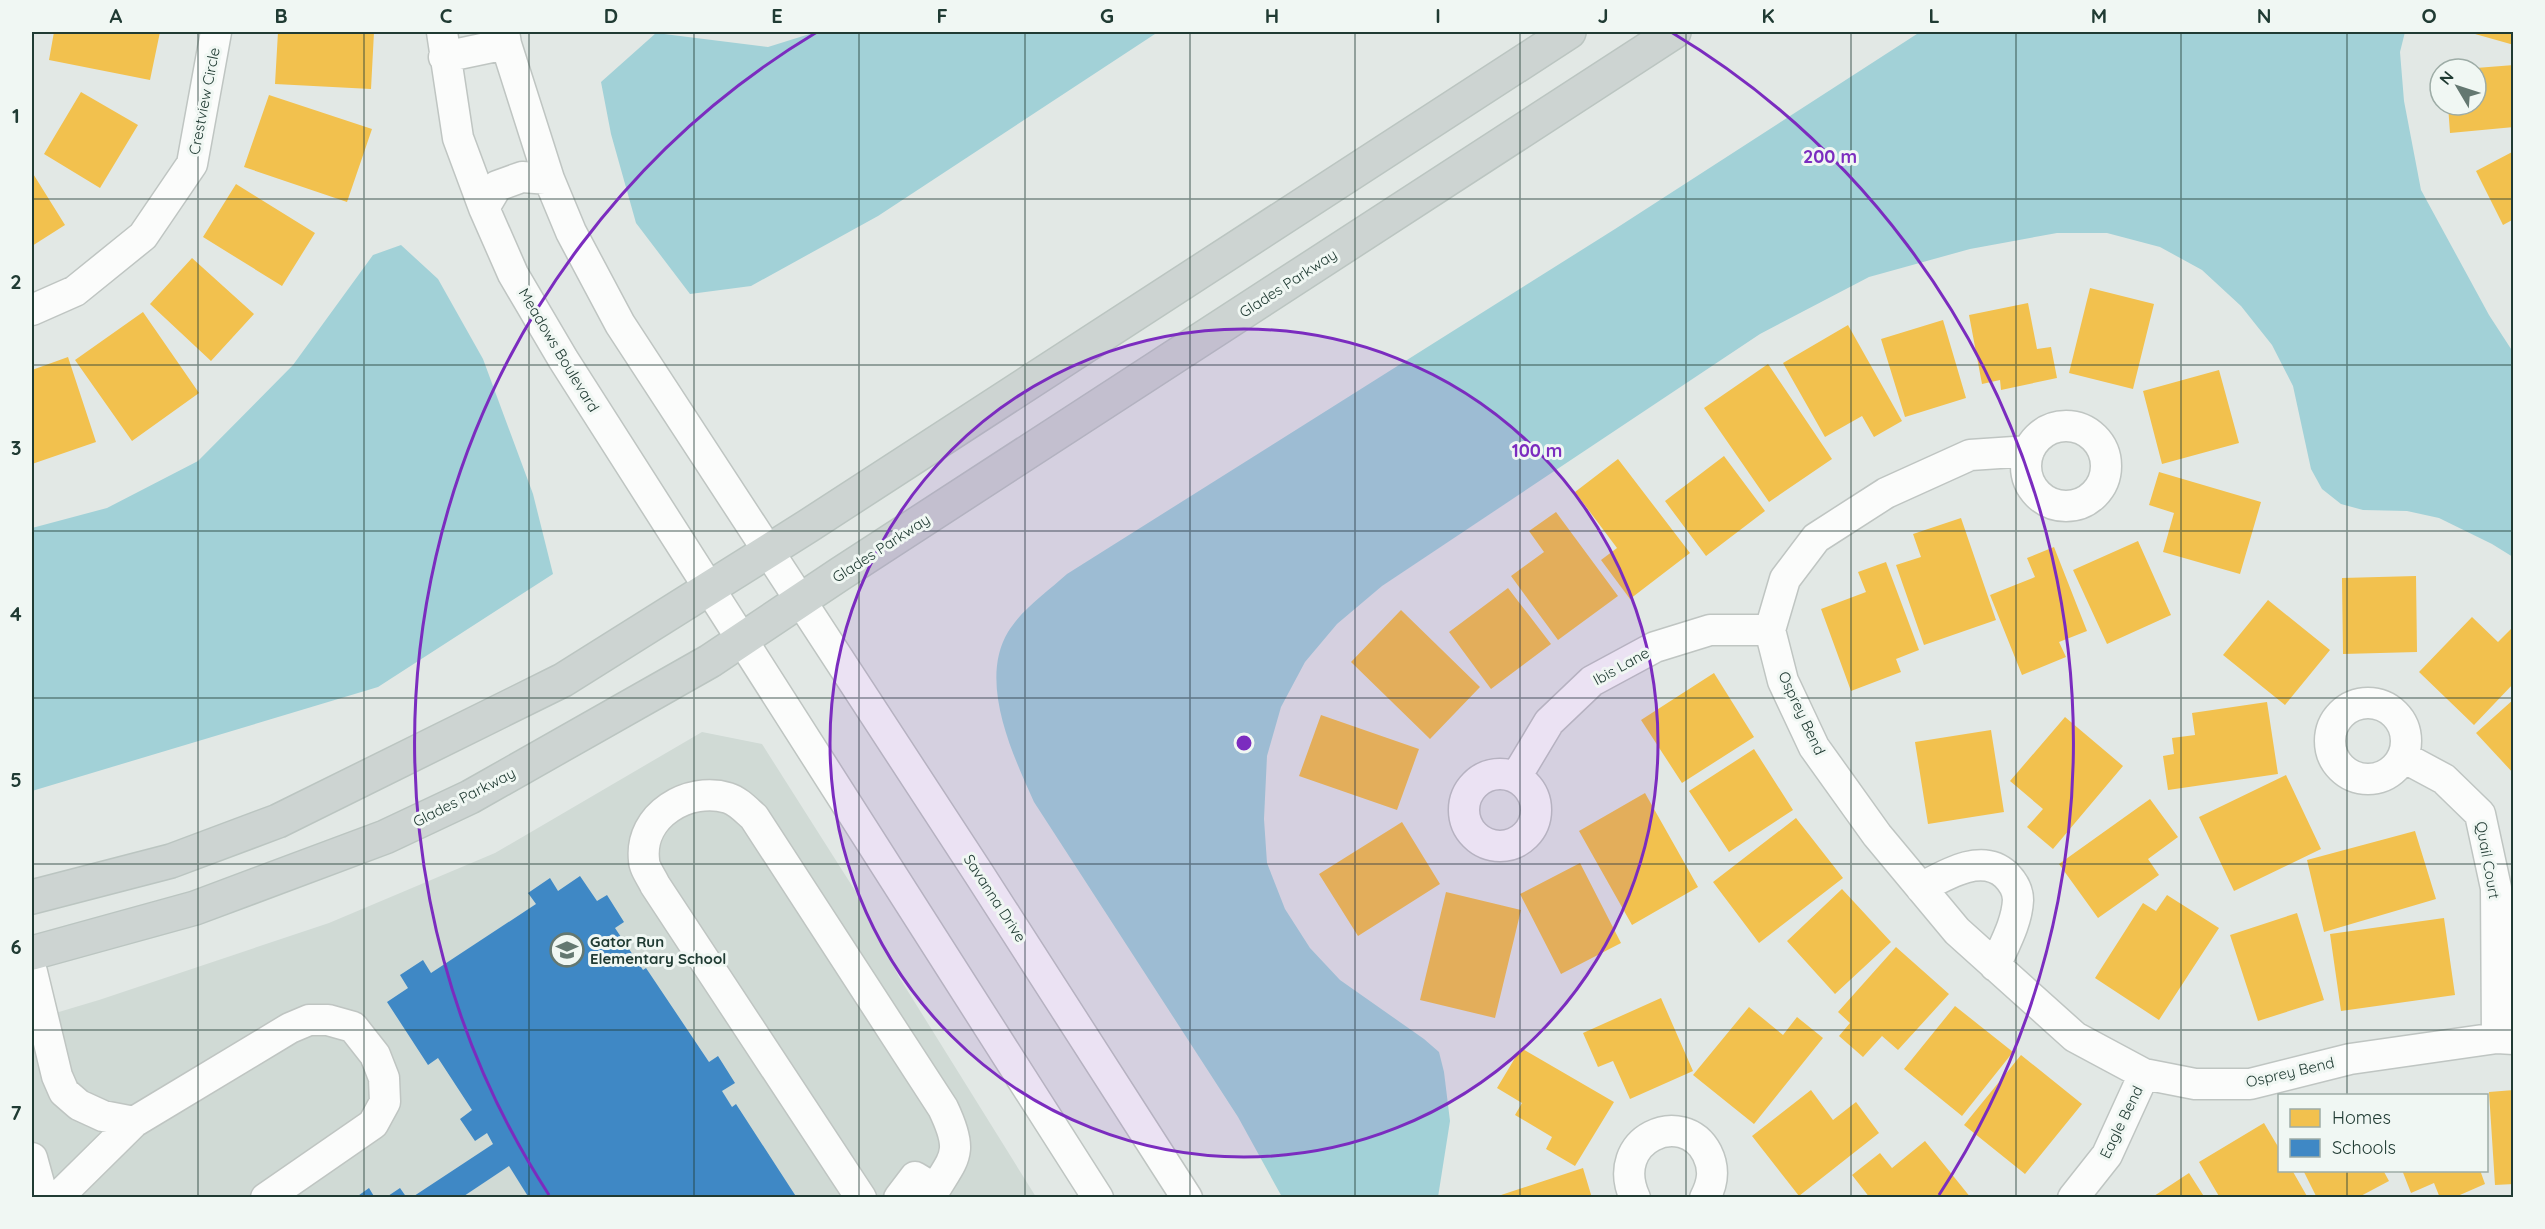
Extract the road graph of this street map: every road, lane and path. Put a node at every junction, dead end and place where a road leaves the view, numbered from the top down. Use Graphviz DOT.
graph roads {
  1 [pos="216,32"];
  2 [pos="1569,32"];
  3 [pos="1674,32"];
  4 [pos="505,38"];
  5 [pos="443,44"];
  6 [pos="549,179"];
  7 [pos="484,208"];
  8 [pos="32,310"];
  9 [pos="2029,451"];
  10 [pos="768,551"];
  11 [pos="709,588"];
  12 [pos="801,601"];
  13 [pos="1770,630"];
  14 [pos="743,641"];
  15 [pos="2403,757"];
  16 [pos="1516,777"];
  17 [pos="1920,888"];
  18 [pos="32,897"];
  19 [pos="32,953"];
  20 [pos="1995,966"];
  21 [pos="32,972"];
  22 [pos="2505,1039"];
  23 [pos="2144,1074"];
  24 [pos="134,1122"];
  25 [pos="32,1158"];
  26 [pos="919,1190"];
  27 [pos="42,1197"];
  28 [pos="57,1197"];
  29 [pos="266,1197"];
  30 [pos="861,1197"];
  31 [pos="1098,1197"];
  32 [pos="1186,1197"];
  33 [pos="1635,1197"];
  34 [pos="1705,1197"];
  35 [pos="2073,1197"];
  1 -- 8 [label="street, Crestview Circle"];
  2 -- 10 [label="main road"];
  3 -- 12 [label="main road, Glades Parkway"];
  4 -- 5 [label="street"];
  4 -- 6 [label="street"];
  5 -- 7 [label="street, Meadows Boulevard"];
  6 -- 7 [label="street"];
  6 -- 10 [label="street"];
  7 -- 11 [label="street, Meadows Boulevard"];
  9 -- 13 [label="street"];
  10 -- 11 [label="main road"];
  10 -- 12 [label="street"];
  11 -- 14 [label="street, Meadows Boulevard"];
  11 -- 18 [label="main road"];
  12 -- 14 [label="main road, Glades Parkway"];
  12 -- 32 [label="street, Savanna Drive"];
  13 -- 16 [label="street, Ibis Lane"];
  13 -- 17 [label="street, Osprey Bend"];
  14 -- 19 [label="main road, Glades Parkway"];
  14 -- 31 [label="street"];
  15 -- 22 [label="street, Quail Court"];
  17 -- 20 [label="street, Osprey Bend"];
  17 -- 20 [label="street"];
  20 -- 23 [label="street, Osprey Bend"];
  21 -- 24 [label="street"];
  22 -- 23 [label="street, Osprey Bend"];
  23 -- 35 [label="street, Eagle Bend"];
  24 -- 28 [label="street"];
  24 -- 29 [label="street"];
  25 -- 27 [label="street"];
  26 -- 30 [label="street"];
  33 -- 34 [label="street"];
}
